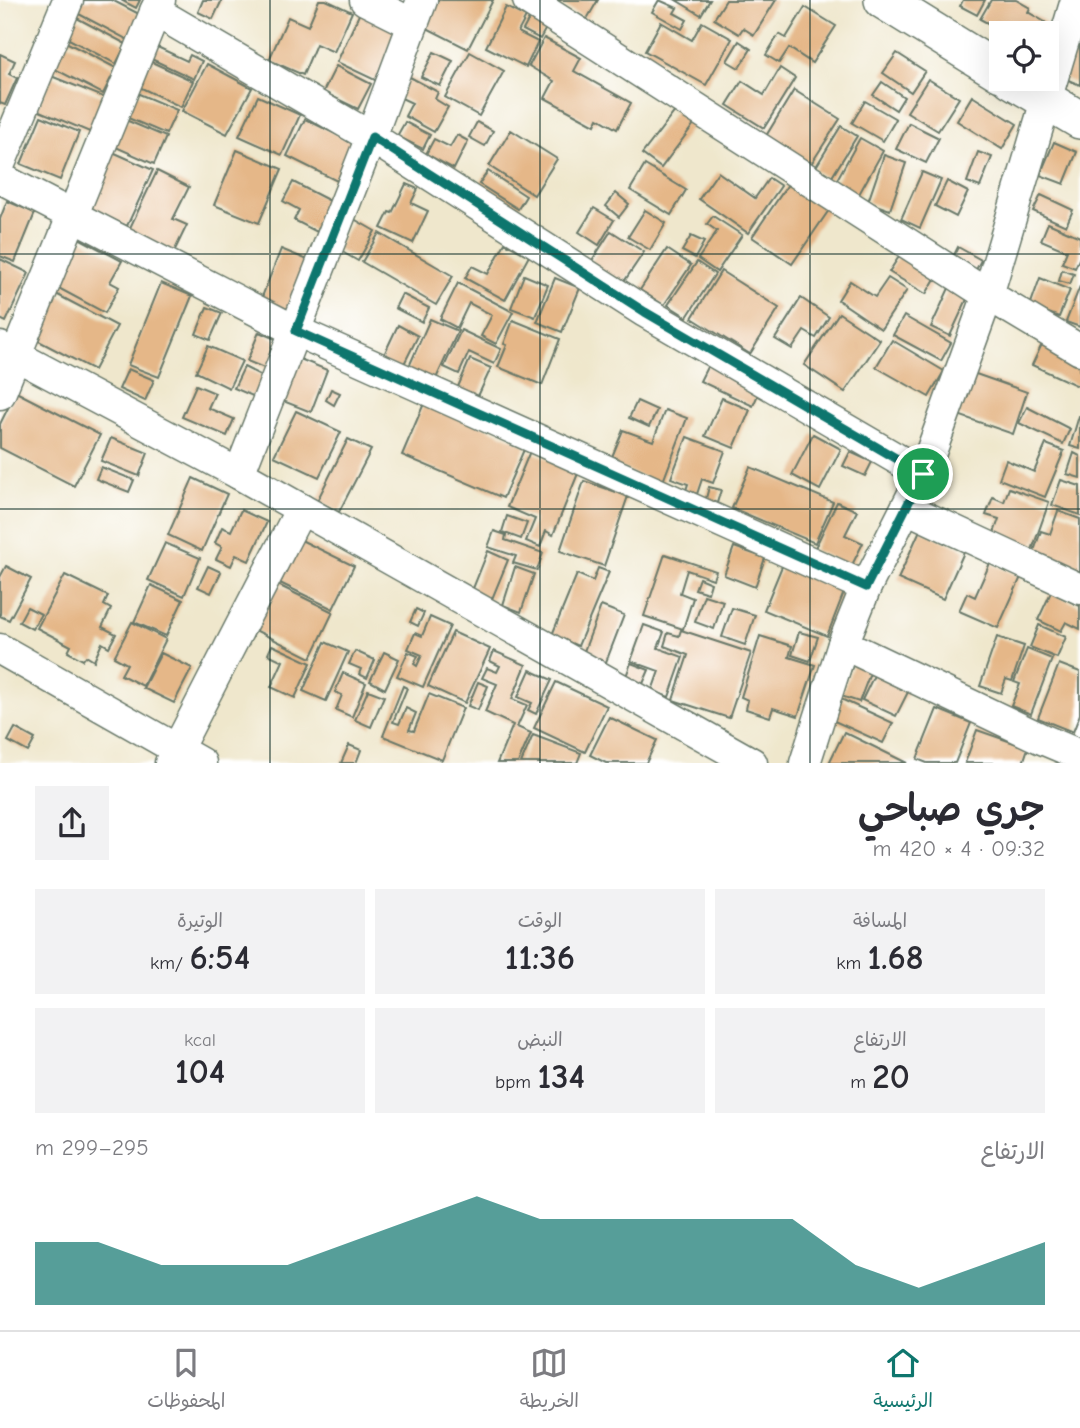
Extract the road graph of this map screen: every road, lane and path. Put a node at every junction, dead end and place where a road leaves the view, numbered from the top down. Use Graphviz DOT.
graph roads {
  1 [pos="68,0"];
  2 [pos="365,0"];
  3 [pos="528,0"];
  4 [pos="883,0"];
  5 [pos="1076,0"];
  6 [pos="158,5"];
  7 [pos="418,12"];
  8 [pos="989,65"];
  9 [pos="1030,91"];
  10 [pos="1045,100"];
  11 [pos="1080,120"];
  12 [pos="372,137"];
  13 [pos="0,164"];
  14 [pos="0,178"];
  15 [pos="71,216"];
  16 [pos="988,295"];
  17 [pos="296,331"];
  18 [pos="1080,350"];
  19 [pos="8,351"];
  20 [pos="0,394"];
  21 [pos="239,474"];
  22 [pos="923,474"];
  23 [pos="906,508"];
  24 [pos="301,509"];
  25 [pos="866,587"];
  26 [pos="1080,589"];
  27 [pos="843,645"];
  28 [pos="0,649"];
  29 [pos="1080,755"];
  30 [pos="183,759"];
  31 [pos="752,763"];
  32 [pos="805,763"];
  1 -- 13 [label="street"];
  2 -- 7 [label="street"];
  3 -- 16 [label="street"];
  4 -- 8 [label="street"];
  5 -- 10 [label="street"];
  6 -- 12 [label="street"];
  6 -- 15 [label="street"];
  7 -- 12 [label="street"];
  9 -- 10 [label="street"];
  10 -- 11 [label="street"];
  10 -- 16 [label="street"];
  12 -- 17 [label="street"];
  12 -- 22 [label="street"];
  14 -- 15 [label="street"];
  15 -- 17 [label="street"];
  15 -- 19 [label="street"];
  16 -- 18 [label="street"];
  16 -- 22 [label="street"];
  17 -- 21 [label="street"];
  17 -- 25 [label="street"];
  19 -- 20 [label="street"];
  19 -- 21 [label="street"];
  21 -- 24 [label="street"];
  22 -- 23 [label="street"];
  23 -- 25 [label="street"];
  23 -- 26 [label="street"];
  24 -- 30 [label="street"];
  24 -- 31 [label="street"];
  25 -- 27 [label="street"];
  27 -- 29 [label="street"];
  27 -- 32 [label="street"];
  28 -- 30 [label="street"];
}
